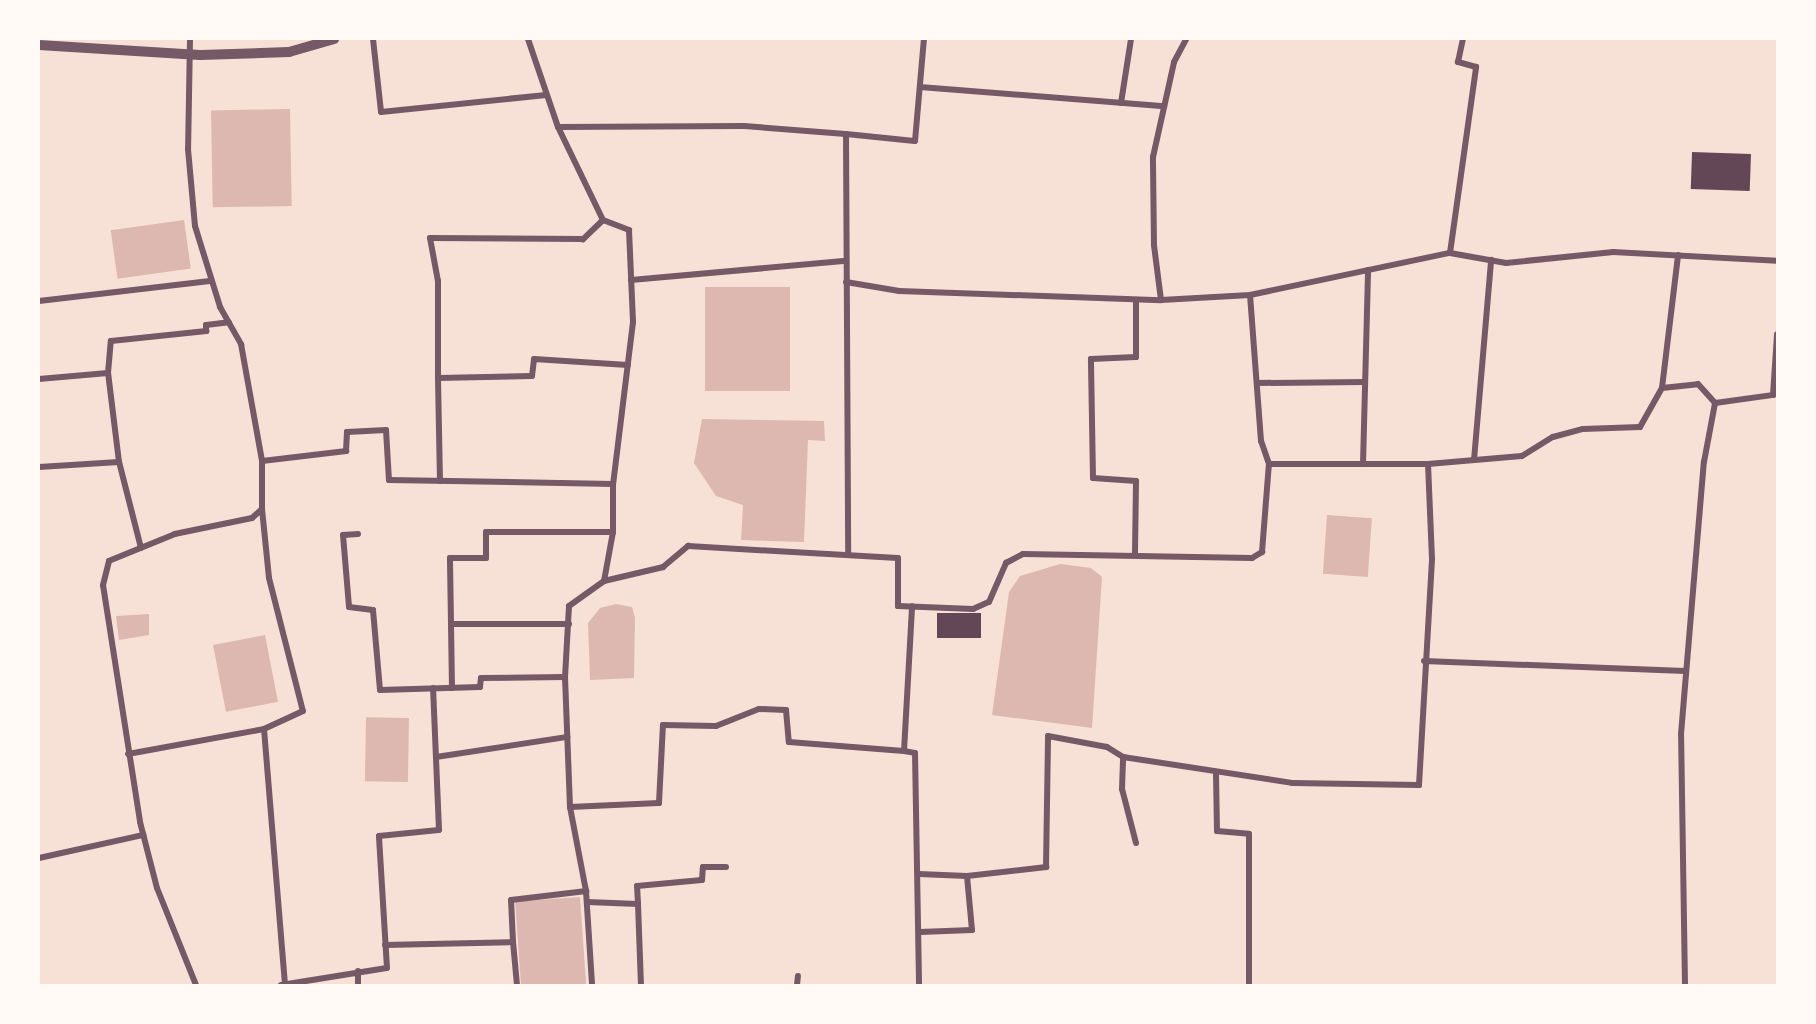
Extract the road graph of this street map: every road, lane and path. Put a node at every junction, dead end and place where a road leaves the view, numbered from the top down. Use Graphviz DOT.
graph roads {
  1 [pos="190,39"];
  2 [pos="334,39"];
  3 [pos="374,39"];
  4 [pos="528,39"];
  5 [pos="924,39"];
  6 [pos="1131,39"];
  7 [pos="1186,39"];
  8 [pos="1463,39"];
  9 [pos="39,45"];
  10 [pos="190,55"];
  11 [pos="920,87"];
  12 [pos="546,95"];
  13 [pos="1121,102"];
  14 [pos="1164,106"];
  15 [pos="558,127"];
  16 [pos="846,134"];
  17 [pos="603,220"];
  18 [pos="1450,253"];
  19 [pos="1678,255"];
  20 [pos="1491,260"];
  21 [pos="846,261"];
  22 [pos="1777,261"];
  23 [pos="1368,270"];
  24 [pos="631,280"];
  25 [pos="210,281"];
  26 [pos="846,282"];
  27 [pos="1250,295"];
  28 [pos="1136,300"];
  29 [pos="1161,300"];
  30 [pos="39,301"];
  31 [pos="229,322"];
  32 [pos="1777,334"];
  33 [pos="628,365"];
  34 [pos="108,373"];
  35 [pos="438,378"];
  36 [pos="39,380"];
  37 [pos="1365,382"];
  38 [pos="1257,383"];
  39 [pos="1662,388"];
  40 [pos="1776,396"];
  41 [pos="1715,403"];
  42 [pos="1474,460"];
  43 [pos="262,461"];
  44 [pos="119,462"];
  45 [pos="1269,464"];
  46 [pos="1363,464"];
  47 [pos="1428,464"];
  48 [pos="39,467"];
  49 [pos="440,481"];
  50 [pos="613,484"];
  51 [pos="262,509"];
  52 [pos="613,532"];
  53 [pos="358,534"];
  54 [pos="141,548"];
  55 [pos="1136,553"];
  56 [pos="848,555"];
  57 [pos="604,581"];
  58 [pos="912,606"];
  59 [pos="451,624"];
  60 [pos="569,624"];
  61 [pos="1424,661"];
  62 [pos="1685,671"];
  63 [pos="565,677"];
  64 [pos="433,688"];
  65 [pos="452,688"];
  66 [pos="264,729"];
  67 [pos="567,737"];
  68 [pos="904,751"];
  69 [pos="128,754"];
  70 [pos="436,757"];
  71 [pos="1123,757"];
  72 [pos="1216,774"];
  73 [pos="570,807"];
  74 [pos="144,835"];
  75 [pos="1136,843"];
  76 [pos="39,858"];
  77 [pos="726,867"];
  78 [pos="919,874"];
  79 [pos="967,876"];
  80 [pos="586,891"];
  81 [pos="587,902"];
  82 [pos="638,904"];
  83 [pos="920,932"];
  84 [pos="513,942"];
  85 [pos="385,945"];
  86 [pos="358,971"];
  87 [pos="798,976"];
  88 [pos="285,984"];
  89 [pos="196,985"];
  90 [pos="281,985"];
  91 [pos="358,985"];
  92 [pos="517,985"];
  93 [pos="592,985"];
  94 [pos="641,985"];
  95 [pos="797,985"];
  96 [pos="919,985"];
  97 [pos="1249,985"];
  98 [pos="1685,985"];
  1 -- 10 [label="street"];
  2 -- 10 [label="street"];
  3 -- 12 [label="street"];
  4 -- 12 [label="street"];
  5 -- 11 [label="street"];
  6 -- 13 [label="street"];
  7 -- 14 [label="street"];
  8 -- 18 [label="street"];
  9 -- 10 [label="street"];
  10 -- 25 [label="street"];
  11 -- 13 [label="street"];
  11 -- 16 [label="street"];
  12 -- 15 [label="street"];
  13 -- 14 [label="street"];
  14 -- 29 [label="street"];
  15 -- 16 [label="street"];
  15 -- 17 [label="street"];
  16 -- 21 [label="street"];
  17 -- 24 [label="street"];
  17 -- 35 [label="street"];
  18 -- 20 [label="street"];
  18 -- 23 [label="street"];
  19 -- 20 [label="street"];
  19 -- 22 [label="street"];
  19 -- 39 [label="street"];
  20 -- 42 [label="street"];
  21 -- 24 [label="street"];
  21 -- 26 [label="street"];
  23 -- 27 [label="street"];
  23 -- 37 [label="street"];
  24 -- 33 [label="street"];
  25 -- 30 [label="street"];
  25 -- 31 [label="street"];
  26 -- 28 [label="street"];
  26 -- 56 [label="street"];
  27 -- 29 [label="street"];
  27 -- 38 [label="street"];
  28 -- 29 [label="street"];
  28 -- 55 [label="street"];
  31 -- 34 [label="street"];
  31 -- 43 [label="street"];
  32 -- 40 [label="street"];
  33 -- 35 [label="street"];
  33 -- 50 [label="street"];
  34 -- 36 [label="street"];
  34 -- 44 [label="street"];
  35 -- 49 [label="street"];
  37 -- 38 [label="street"];
  37 -- 46 [label="street"];
  38 -- 45 [label="street"];
  39 -- 41 [label="street"];
  39 -- 42 [label="street"];
  40 -- 41 [label="street"];
  41 -- 62 [label="street"];
  42 -- 47 [label="street"];
  43 -- 49 [label="street"];
  43 -- 51 [label="street"];
  44 -- 48 [label="street"];
  44 -- 54 [label="street"];
  45 -- 46 [label="street"];
  45 -- 55 [label="street"];
  46 -- 47 [label="street"];
  47 -- 61 [label="street"];
  49 -- 50 [label="street"];
  50 -- 52 [label="street"];
  51 -- 54 [label="street"];
  51 -- 66 [label="street"];
  52 -- 57 [label="street"];
  52 -- 59 [label="street"];
  53 -- 64 [label="street"];
  54 -- 69 [label="street"];
  55 -- 58 [label="street"];
  56 -- 57 [label="street"];
  56 -- 58 [label="street"];
  57 -- 60 [label="street"];
  58 -- 68 [label="street"];
  59 -- 60 [label="street"];
  59 -- 65 [label="street"];
  60 -- 63 [label="street"];
  61 -- 62 [label="street"];
  61 -- 72 [label="street"];
  62 -- 98 [label="street"];
  63 -- 65 [label="street"];
  63 -- 67 [label="street"];
  64 -- 65 [label="street"];
  64 -- 70 [label="street"];
  66 -- 69 [label="street"];
  66 -- 88 [label="street"];
  67 -- 70 [label="street"];
  67 -- 73 [label="street"];
  68 -- 73 [label="street"];
  68 -- 78 [label="street"];
  69 -- 74 [label="street"];
  70 -- 85 [label="street"];
  71 -- 72 [label="street"];
  71 -- 75 [label="street"];
  71 -- 79 [label="street"];
  72 -- 97 [label="street"];
  73 -- 80 [label="street"];
  74 -- 76 [label="street"];
  74 -- 89 [label="street"];
  77 -- 82 [label="street"];
  78 -- 79 [label="street"];
  78 -- 83 [label="street"];
  79 -- 83 [label="street"];
  80 -- 81 [label="street"];
  80 -- 84 [label="street"];
  81 -- 82 [label="street"];
  81 -- 93 [label="street"];
  82 -- 94 [label="street"];
  83 -- 96 [label="street"];
  84 -- 85 [label="street"];
  84 -- 92 [label="street"];
  85 -- 86 [label="street"];
  86 -- 88 [label="street"];
  86 -- 91 [label="street"];
  87 -- 95 [label="street"];
  88 -- 90 [label="street"];
}
